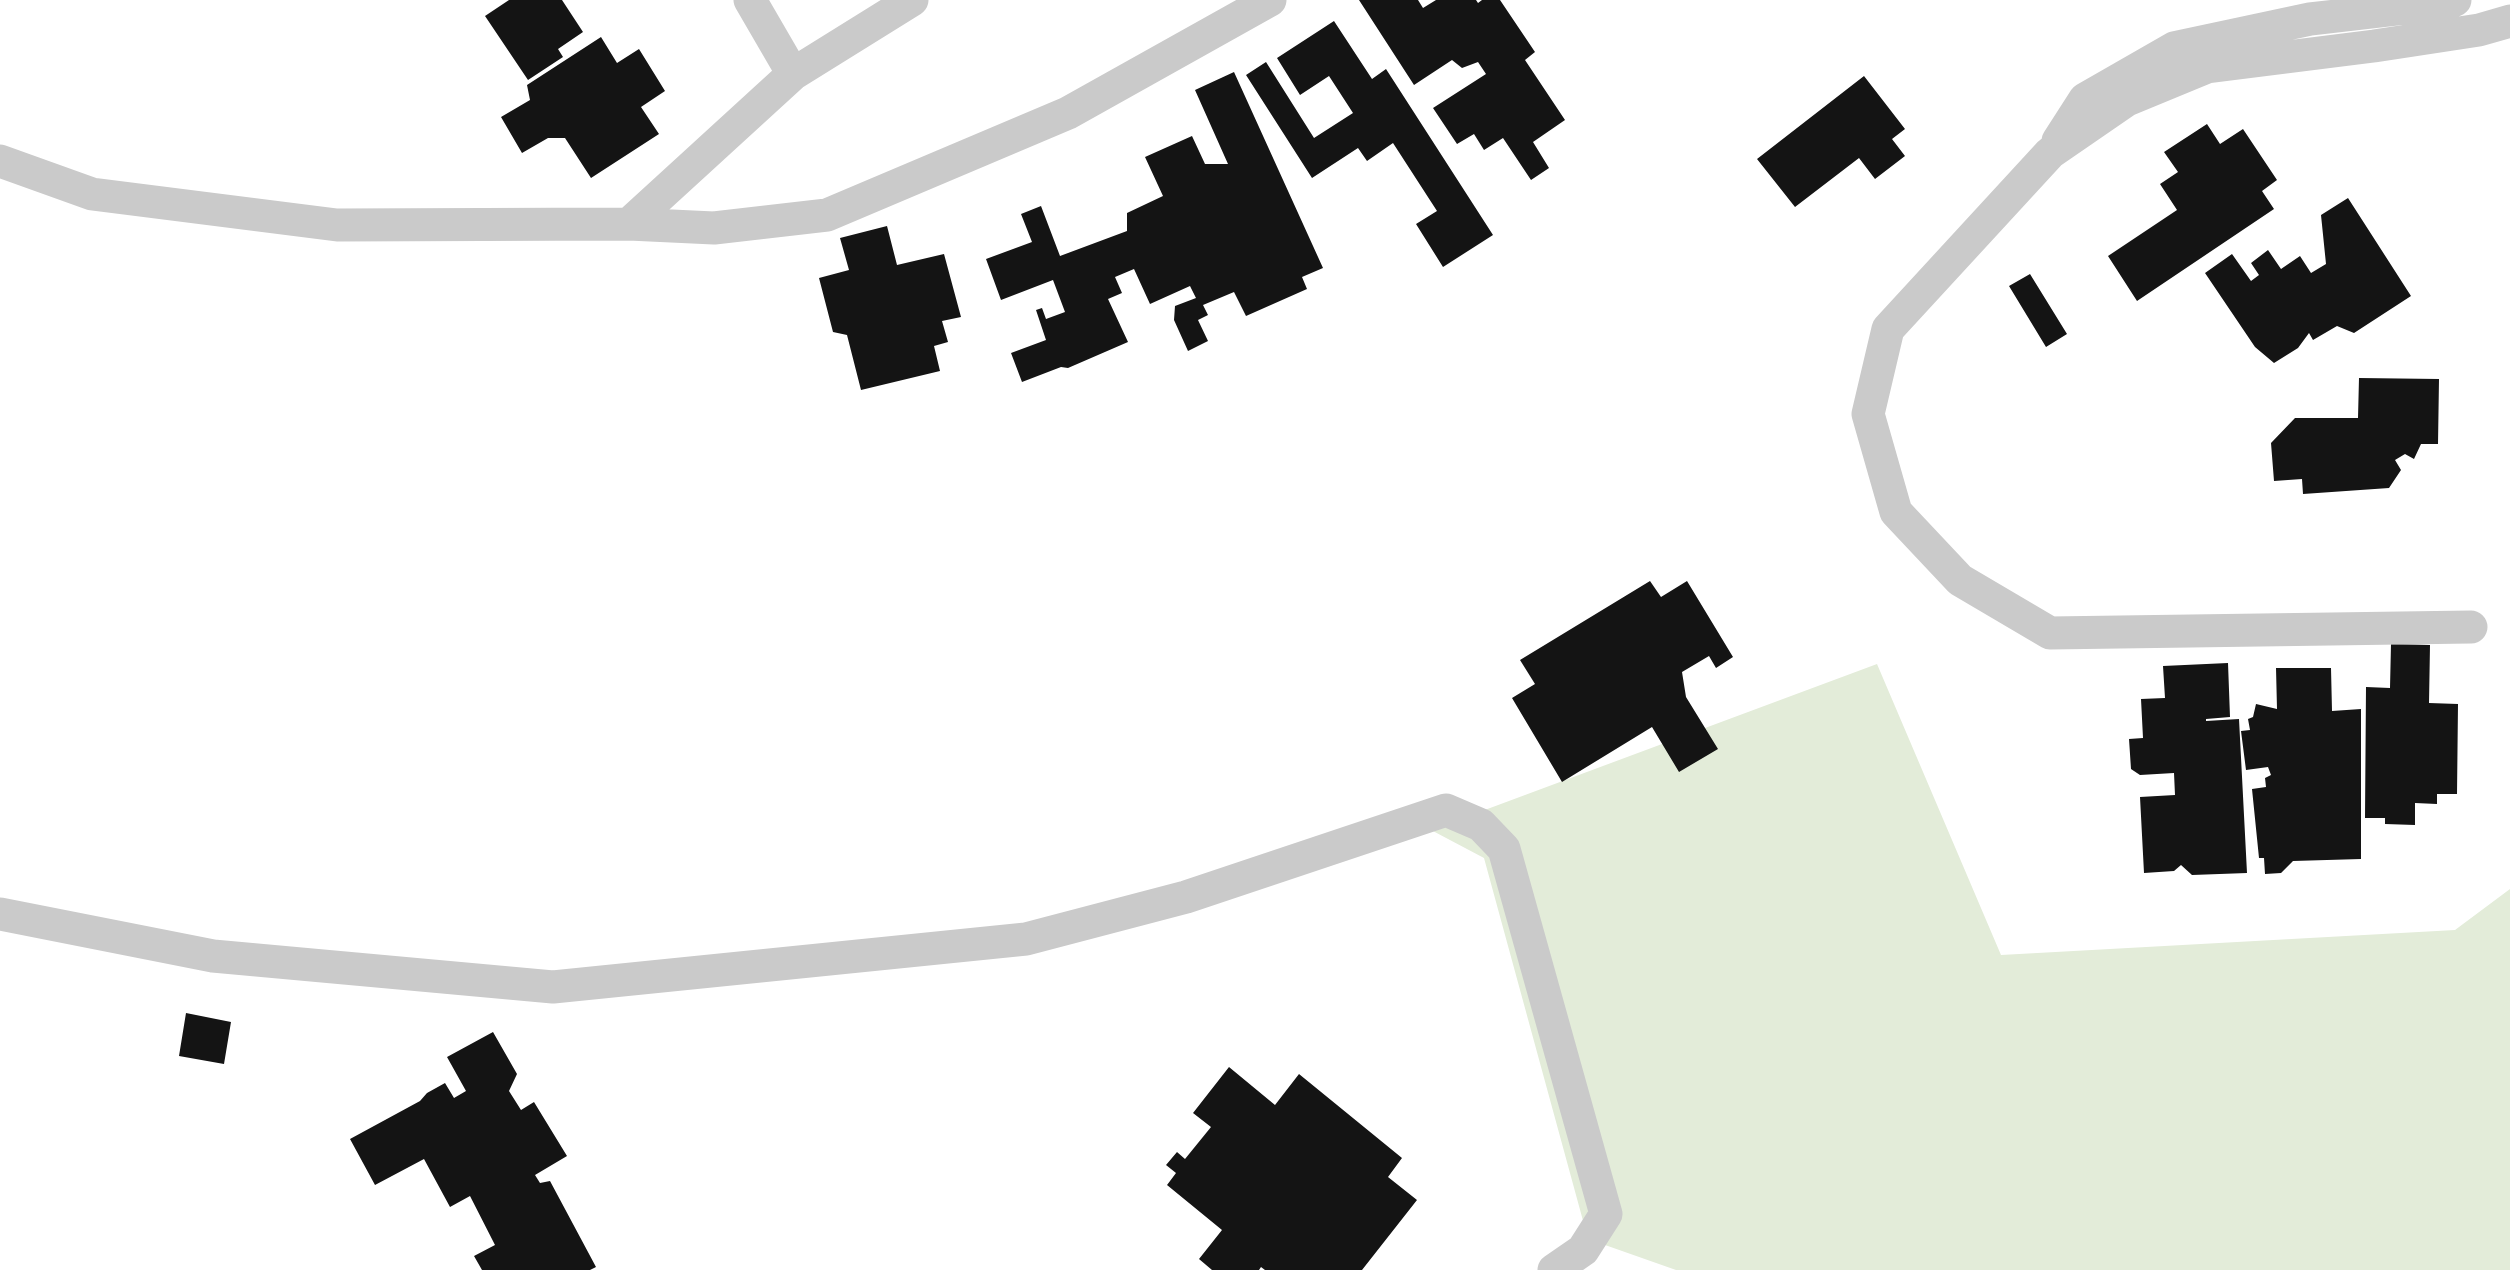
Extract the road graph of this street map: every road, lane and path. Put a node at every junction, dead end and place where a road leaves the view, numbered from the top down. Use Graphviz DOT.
graph roads {
  1 [pos="750,0"];
  2 [pos="912,0"];
  3 [pos="1270,0"];
  4 [pos="2455,0"];
  5 [pos="2510,21"];
  6 [pos="794,74"];
  7 [pos="2050,153"];
  8 [pos="0,161"];
  9 [pos="629,224"];
  10 [pos="2471,627"];
  11 [pos="0,914"];
  12 [pos="1554,1270"];
  1 -- 6 [label="street"];
  2 -- 6 [label="street"];
  3 -- 9 [label="street"];
  4 -- 7 [label="street"];
  5 -- 7 [label="street"];
  6 -- 9 [label="street"];
  7 -- 10 [label="street"];
  8 -- 9 [label="street"];
  11 -- 12 [label="street"];
}
